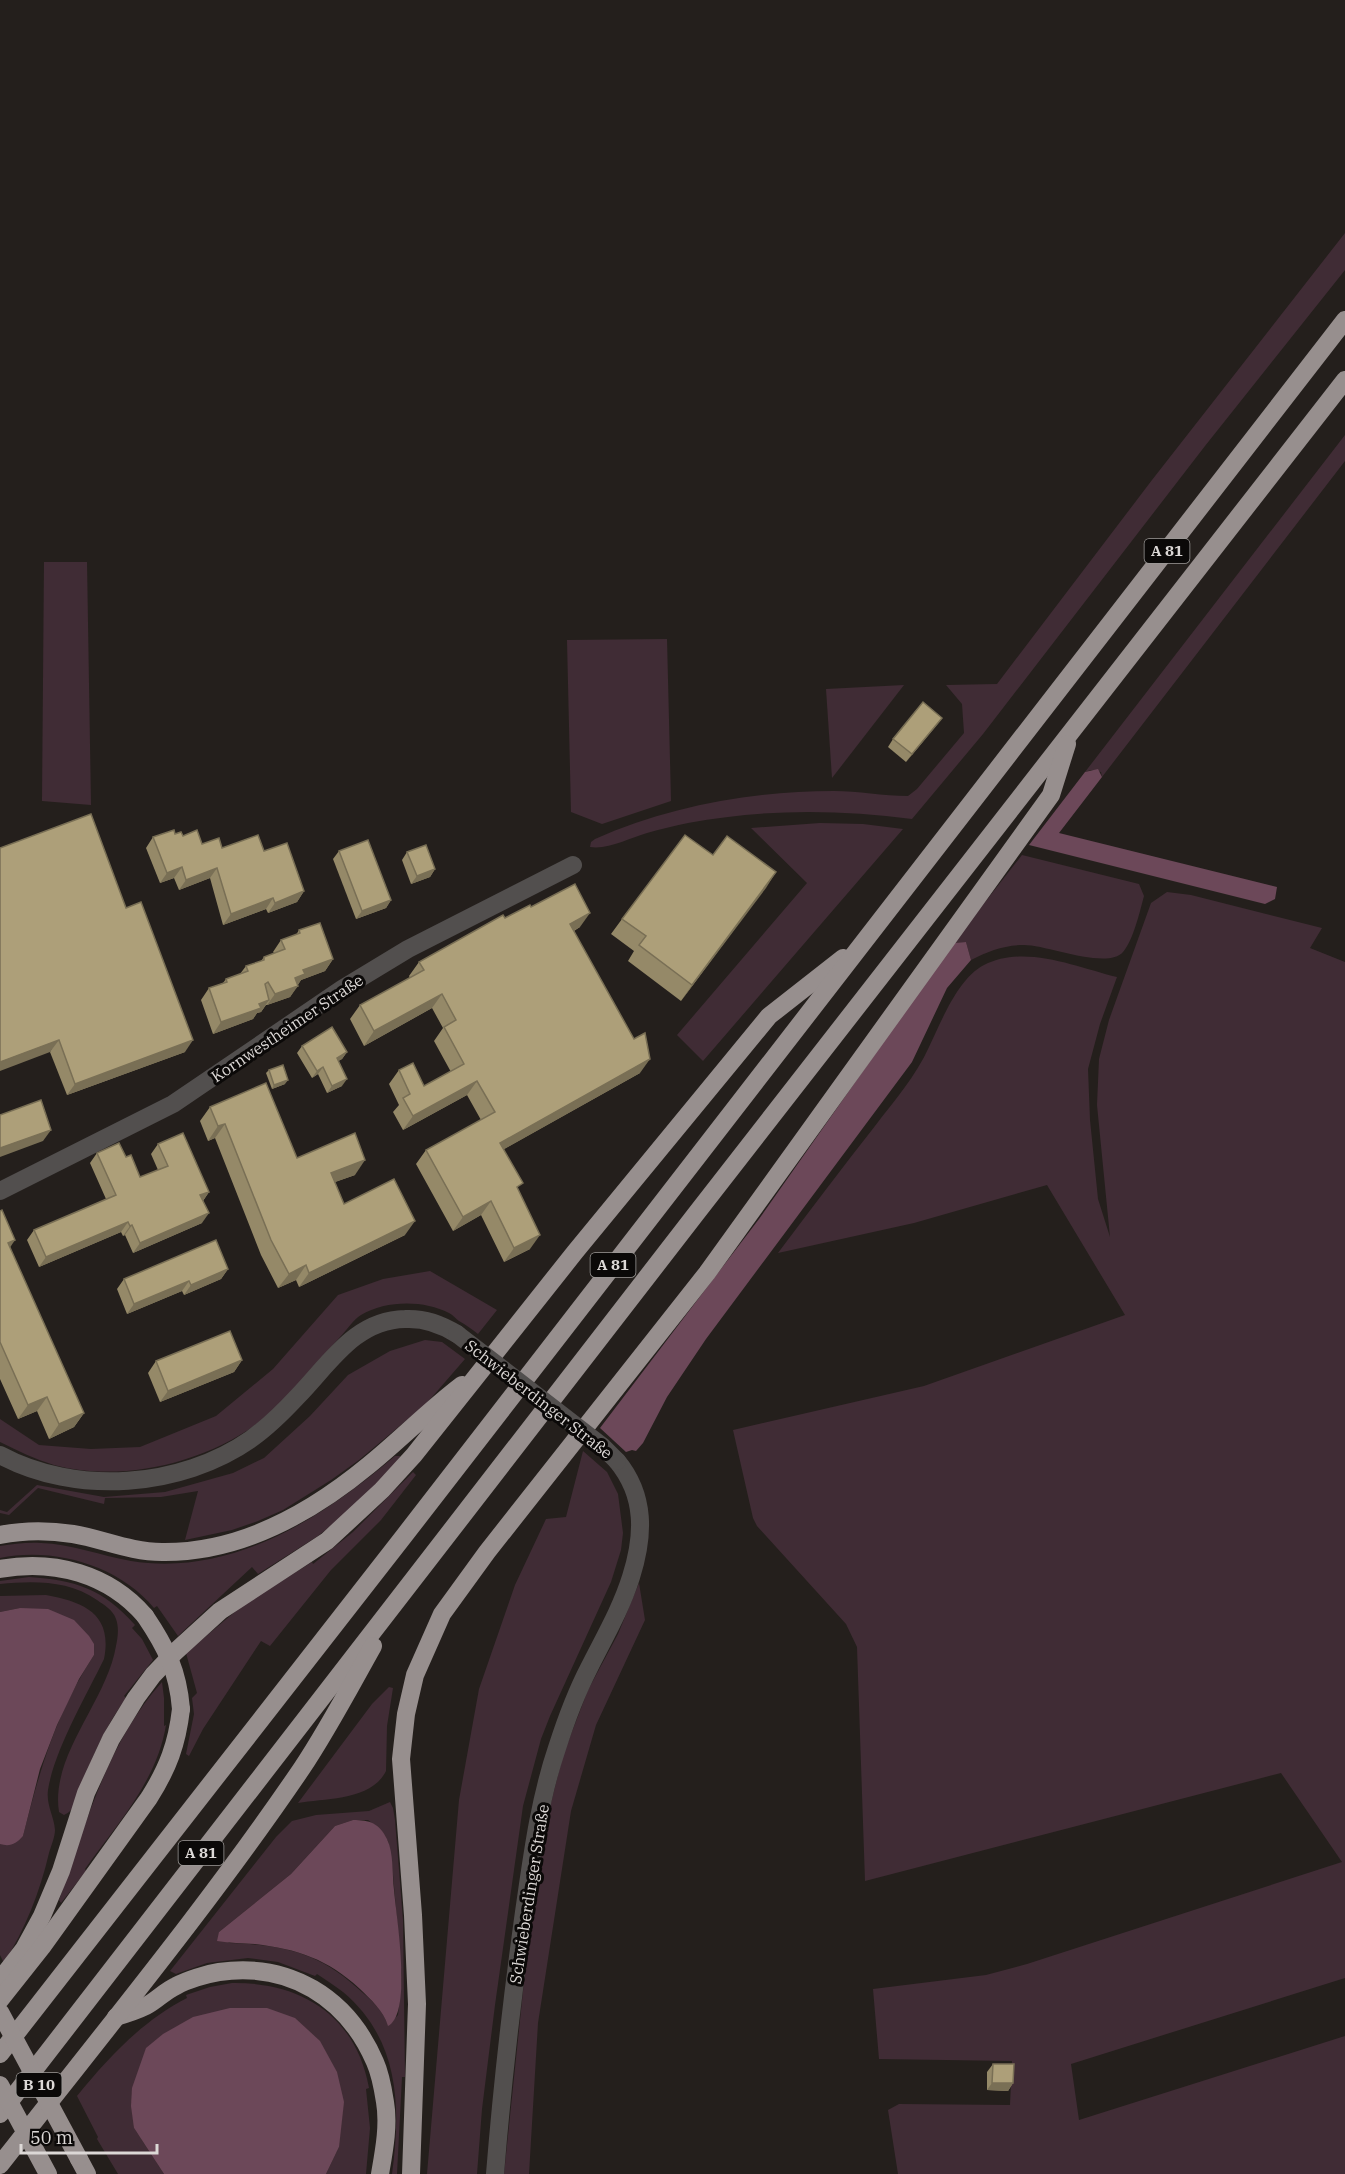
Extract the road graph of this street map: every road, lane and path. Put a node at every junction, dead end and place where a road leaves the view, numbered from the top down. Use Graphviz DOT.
graph roads {
  1 [pos="1345,320"];
  2 [pos="1345,380"];
  3 [pos="1072,730"];
  4 [pos="573,865"];
  5 [pos="865,941"];
  6 [pos="0,1191"];
  7 [pos="483,1369"];
  8 [pos="0,1455"];
  9 [pos="0,1535"];
  10 [pos="0,1569"];
  11 [pos="403,1593"];
  12 [pos="0,1980"];
  13 [pos="0,2000"];
  14 [pos="0,2012"];
  15 [pos="116,2017"];
  16 [pos="0,2054"];
  17 [pos="0,2085"];
  18 [pos="0,2114"];
  19 [pos="0,2165"];
  20 [pos="83,2166"];
  21 [pos="48,2174"];
  22 [pos="381,2174"];
  23 [pos="411,2174"];
  24 [pos="495,2174"];
  1 -- 5 [label="highway, A 81"];
  2 -- 3 [label="highway, A 81"];
  3 -- 11 [label="highway, A 81"];
  3 -- 23 [label="highway"];
  4 -- 6 [label="street, Kornwestheimer Straße"];
  5 -- 7 [label="highway"];
  5 -- 16 [label="highway, A 81"];
  7 -- 9 [label="highway"];
  7 -- 12 [label="highway"];
  8 -- 24 [label="street, Schwieberdinger Straße, bridge"];
  10 -- 13 [label="highway, bridge"];
  11 -- 15 [label="highway"];
  11 -- 18 [label="highway, A 81"];
  14 -- 20 [label="highway, B 10, bridge"];
  15 -- 19 [label="highway"];
  15 -- 22 [label="highway"];
  17 -- 21 [label="highway, B 10, bridge"];
}
